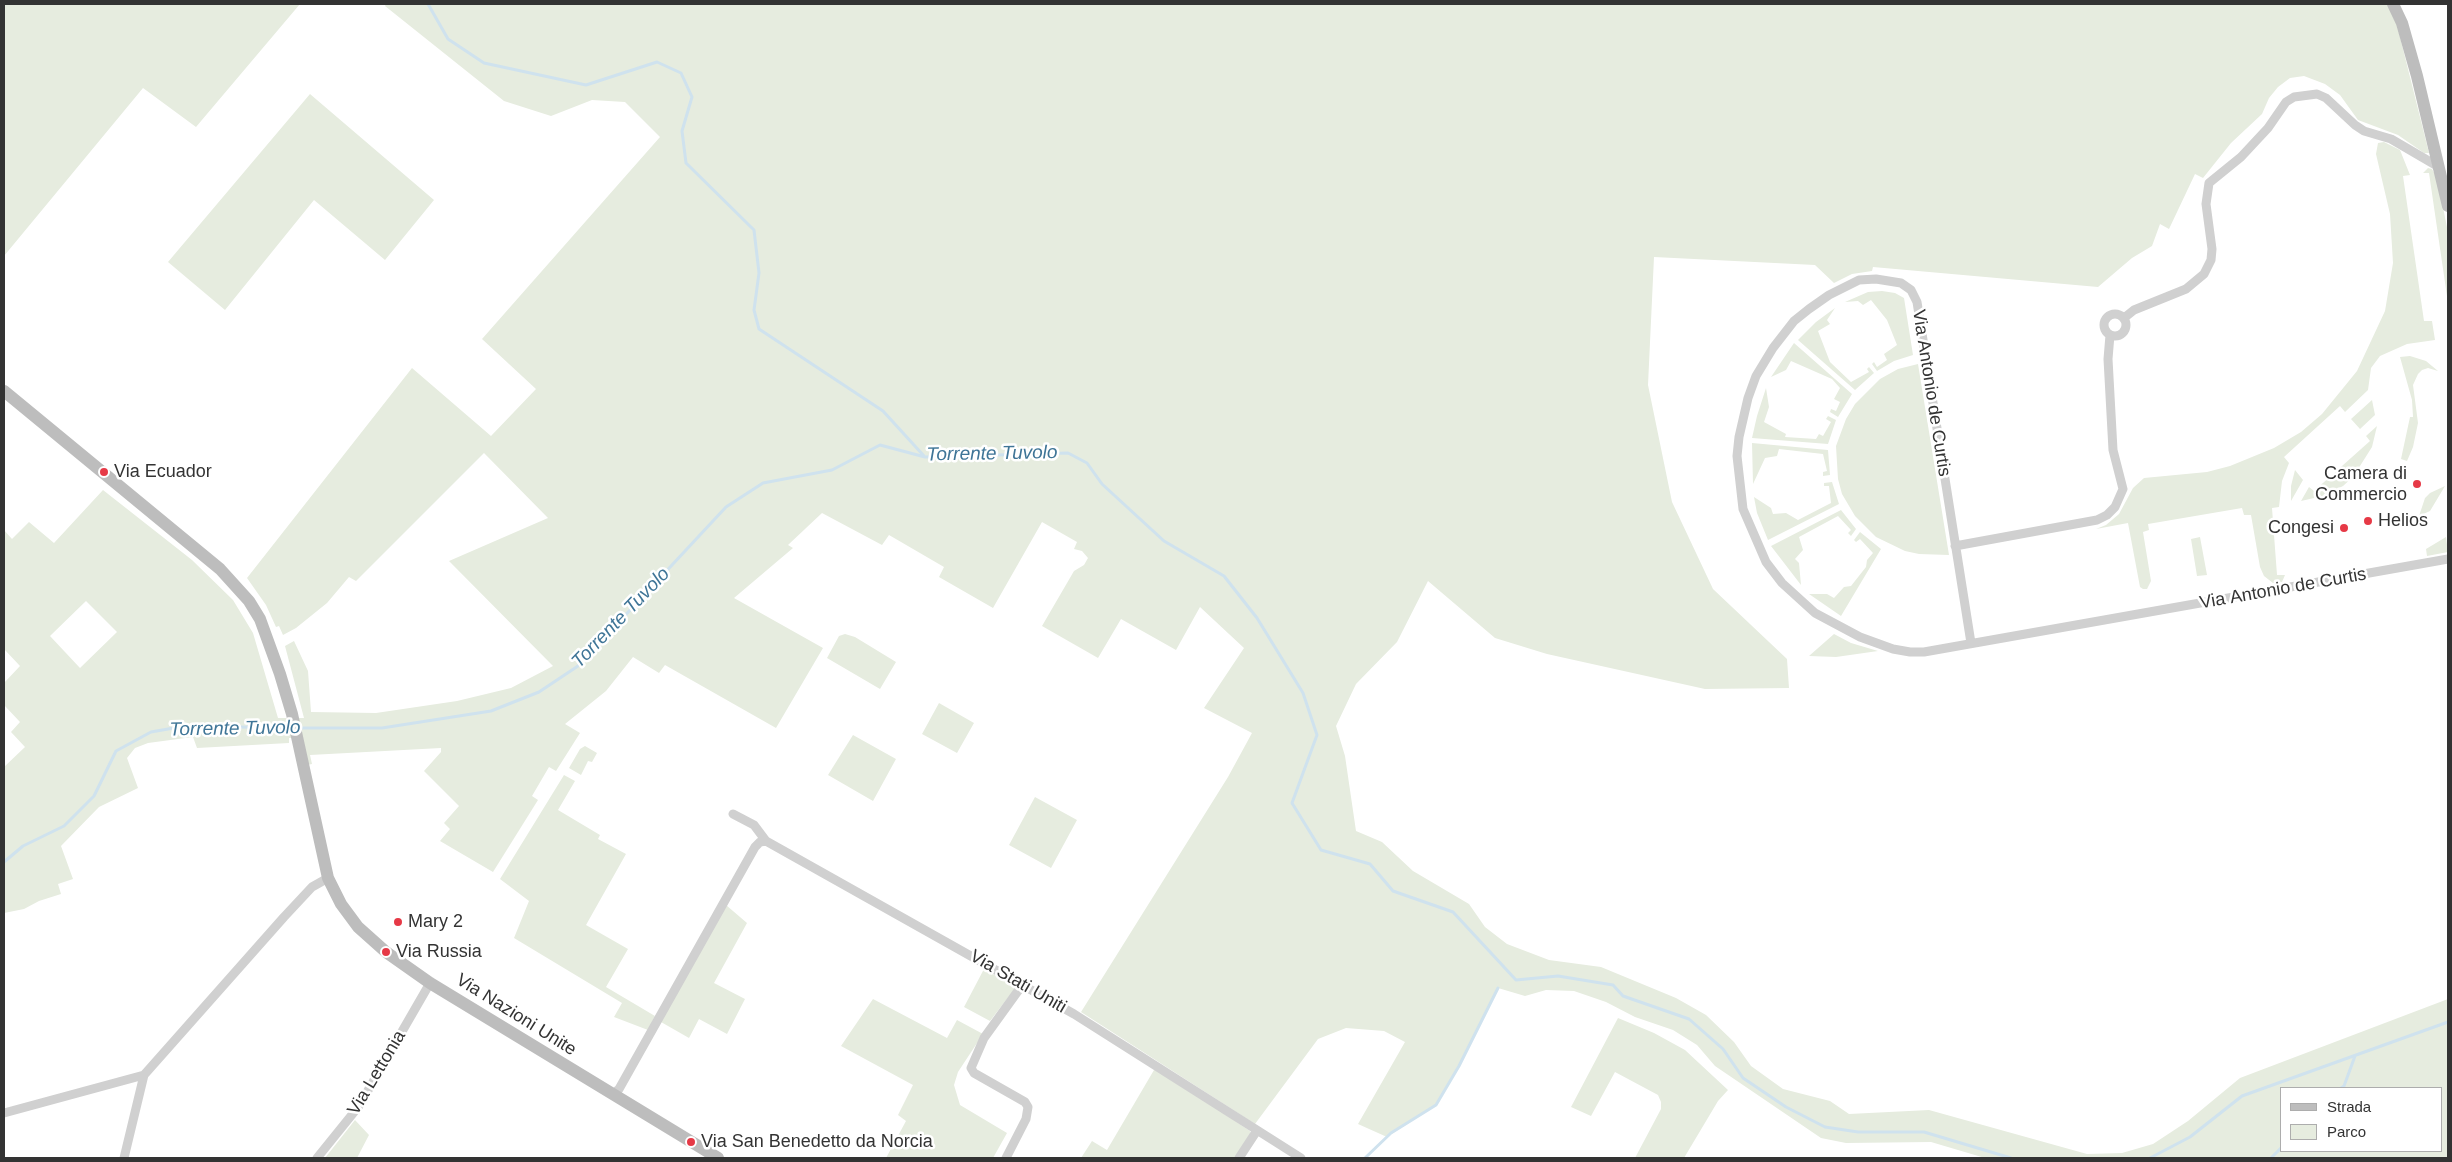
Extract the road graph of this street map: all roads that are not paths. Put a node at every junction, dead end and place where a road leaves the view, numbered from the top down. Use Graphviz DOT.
graph roads {
  1 [pos="2392,4"];
  2 [pos="2439,167"];
  3 [pos="2448,206"];
  4 [pos="2124,318"];
  5 [pos="2110,335"];
  6 [pos="4,391"];
  7 [pos="1955,546"];
  8 [pos="2448,559"];
  9 [pos="1970,643"];
  10 [pos="733,814"];
  11 [pos="754,826"];
  12 [pos="766,840"];
  13 [pos="755,848"];
  14 [pos="328,878"];
  15 [pos="430,983"];
  16 [pos="1022,984"];
  17 [pos="144,1075"];
  18 [pos="613,1094"];
  19 [pos="4,1113"];
  20 [pos="1256,1132"];
  21 [pos="124,1158"];
  22 [pos="317,1158"];
  23 [pos="718,1158"];
  24 [pos="1006,1158"];
  25 [pos="1239,1158"];
  26 [pos="1301,1158"];
  1 -- 2 [label="street"];
  2 -- 3 [label="street"];
  2 -- 4 [label="street"];
  4 -- 5 [label="street"];
  4 -- 5 [label="street"];
  5 -- 7 [label="street"];
  6 -- 14 [label="street, Via Nazioni Unite"];
  7 -- 9 [label="street, Via Antonio de Curtis"];
  7 -- 9 [label="street, Via Antonio de Curtis"];
  8 -- 9 [label="street, Via Antonio de Curtis"];
  10 -- 11 [label="street, Via Stati Uniti"];
  11 -- 12 [label="street, Via Stati Uniti"];
  11 -- 13 [label="street"];
  12 -- 13 [label="street"];
  12 -- 16 [label="street, Via Stati Uniti"];
  13 -- 18 [label="street"];
  14 -- 15 [label="street, Via Nazioni Unite"];
  14 -- 17 [label="street"];
  15 -- 18 [label="street, Via Nazioni Unite"];
  15 -- 22 [label="street, Via Lettonia"];
  16 -- 20 [label="street, Via Stati Uniti"];
  16 -- 24 [label="street"];
  17 -- 19 [label="street"];
  17 -- 21 [label="street"];
  18 -- 23 [label="street, Via Nazioni Unite"];
  20 -- 25 [label="street"];
  20 -- 26 [label="street, Via Stati Uniti"];
}
